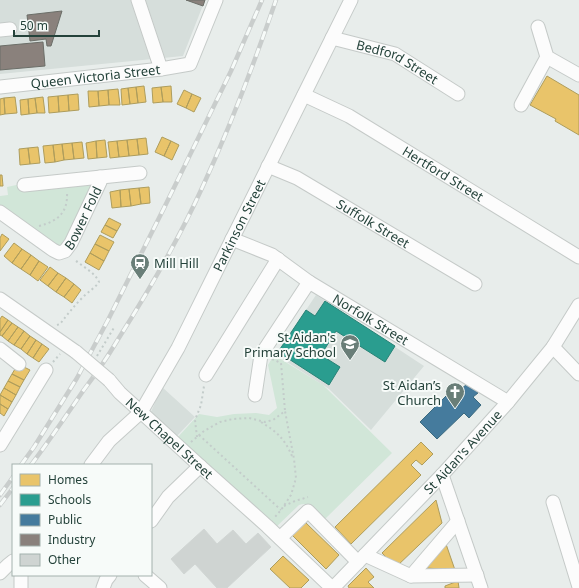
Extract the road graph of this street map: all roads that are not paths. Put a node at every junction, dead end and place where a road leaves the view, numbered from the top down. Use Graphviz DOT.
graph roads {
  1 [pos="138,0"];
  2 [pos="216,0"];
  3 [pos="351,0"];
  4 [pos="538,28"];
  5 [pos="332,38"];
  6 [pos="547,57"];
  7 [pos="161,69"];
  8 [pos="579,75"];
  9 [pos="0,87"];
  10 [pos="458,94"];
  11 [pos="304,95"];
  12 [pos="521,105"];
  13 [pos="268,166"];
  14 [pos="140,173"];
  15 [pos="100,177"];
  16 [pos="24,185"];
  17 [pos="0,212"];
  18 [pos="232,239"];
  19 [pos="579,258"];
  20 [pos="278,259"];
  21 [pos="309,282"];
  22 [pos="476,284"];
  23 [pos="0,299"];
  24 [pos="579,305"];
  25 [pos="553,347"];
  26 [pos="0,350"];
  27 [pos="19,364"];
  28 [pos="46,370"];
  29 [pos="579,374"];
  30 [pos="206,375"];
  31 [pos="255,395"];
  32 [pos="508,402"];
  33 [pos="141,412"];
  34 [pos="0,445"];
  35 [pos="92,464"];
  36 [pos="200,466"];
  37 [pos="442,475"];
  38 [pos="553,502"];
  39 [pos="152,520"];
  40 [pos="458,521"];
  41 [pos="280,538"];
  42 [pos="361,559"];
  43 [pos="12,562"];
  44 [pos="0,574"];
  45 [pos="477,575"];
  46 [pos="21,576"];
  47 [pos="109,576"];
  48 [pos="146,576"];
  49 [pos="411,576"];
  50 [pos="327,586"];
  51 [pos="579,587"];
  52 [pos="21,588"];
  53 [pos="103,588"];
  54 [pos="160,588"];
  55 [pos="481,588"];
  1 -- 7 [label="street"];
  2 -- 7 [label="street, Queen Victoria Street"];
  3 -- 5 [label="street, Parkinson Street"];
  4 -- 6 [label="street"];
  5 -- 10 [label="street, Bedford Street"];
  5 -- 11 [label="street, Parkinson Street"];
  6 -- 8 [label="street"];
  6 -- 12 [label="street"];
  7 -- 9 [label="street, Queen Victoria Street"];
  11 -- 13 [label="street, Parkinson Street"];
  11 -- 19 [label="street, Hertford Street"];
  13 -- 18 [label="street, Parkinson Street"];
  13 -- 22 [label="street, Suffolk Street"];
  14 -- 15 [label="street, Bower Fold"];
  15 -- 16 [label="street, Bower Fold"];
  15 -- 17 [label="street, Bower Fold"];
  18 -- 20 [label="street, Norfolk Street"];
  18 -- 33 [label="street, Parkinson Street"];
  20 -- 21 [label="street, Norfolk Street"];
  20 -- 30 [label="street"];
  21 -- 31 [label="street"];
  21 -- 32 [label="street, Norfolk Street"];
  23 -- 33 [label="street, New Chapel Street, bridge"];
  24 -- 25 [label="street, St Aidan's Avenue"];
  25 -- 29 [label="street"];
  25 -- 32 [label="street, St Aidan's Avenue"];
  26 -- 27 [label="street"];
  28 -- 34 [label="street"];
  32 -- 37 [label="street, St Aidan's Avenue"];
  33 -- 35 [label="street, Parkinson Street"];
  33 -- 36 [label="street, New Chapel Street"];
  36 -- 39 [label="street"];
  36 -- 41 [label="street, New Chapel Street"];
  37 -- 40 [label="street"];
  37 -- 42 [label="street, St Aidan's Avenue"];
  38 -- 51 [label="street"];
  40 -- 45 [label="street"];
  40 -- 49 [label="street"];
  41 -- 42 [label="street"];
  41 -- 50 [label="street, New Chapel Street"];
  42 -- 49 [label="street"];
  42 -- 50 [label="street, St Aidan's Avenue"];
  43 -- 44 [label="street"];
  45 -- 49 [label="street"];
  45 -- 55 [label="street"];
  46 -- 52 [label="street"];
  47 -- 53 [label="street"];
  48 -- 54 [label="street"];
}
